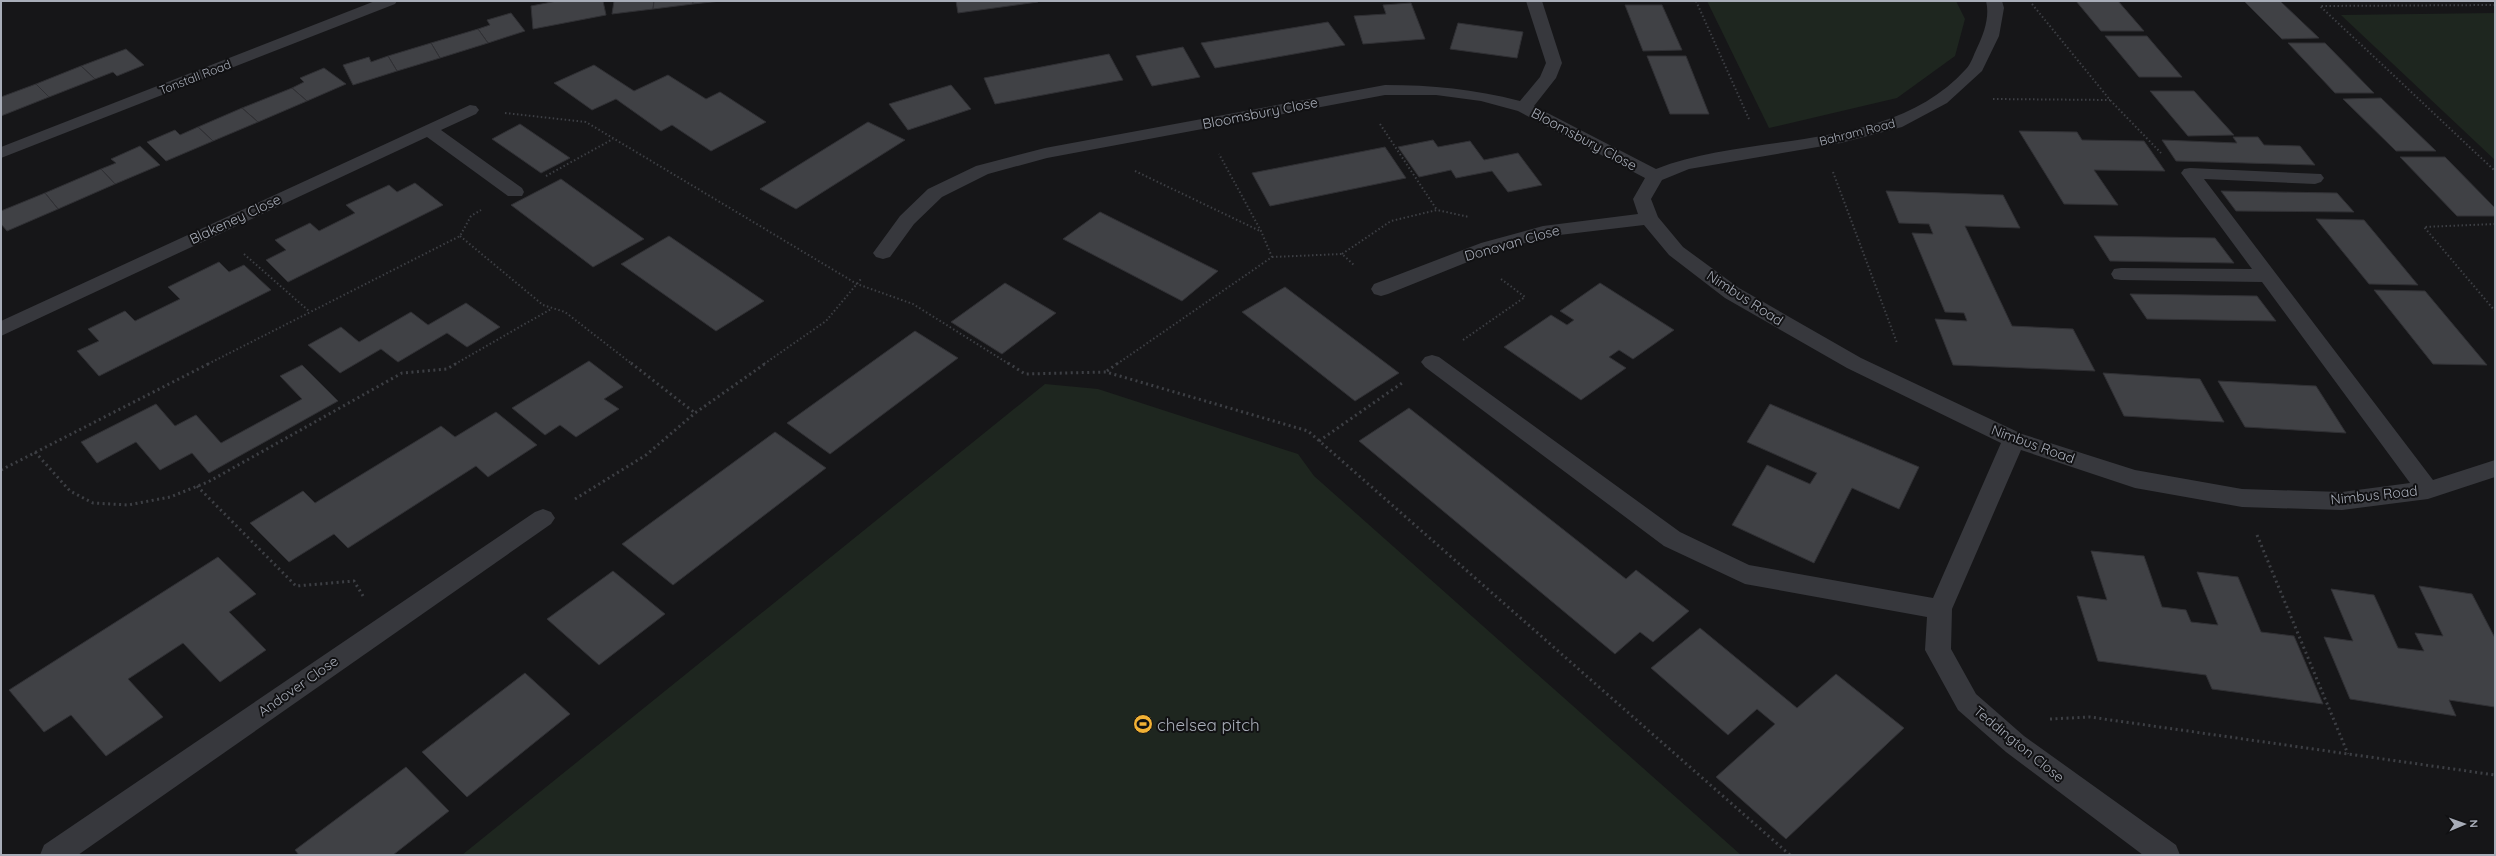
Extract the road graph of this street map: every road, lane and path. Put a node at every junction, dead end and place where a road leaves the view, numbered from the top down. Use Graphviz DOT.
graph roads {
  1 [pos="389,1"];
  2 [pos="1534,1"];
  3 [pos="1696,1"];
  4 [pos="1994,1"];
  5 [pos="2029,1"];
  6 [pos="2495,5"];
  7 [pos="1360,94"];
  8 [pos="1941,99"];
  9 [pos="2110,100"];
  10 [pos="1524,108"];
  11 [pos="470,110"];
  12 [pos="1202,124"];
  13 [pos="428,129"];
  14 [pos="614,139"];
  15 [pos="1821,142"];
  16 [pos="1082,146"];
  17 [pos="1764,151"];
  18 [pos="1,153"];
  19 [pos="2495,171"];
  20 [pos="2190,173"];
  21 [pos="1655,176"];
  22 [pos="2316,178"];
  23 [pos="515,192"];
  24 [pos="1437,210"];
  25 [pos="1649,220"];
  26 [pos="2495,224"];
  27 [pos="215,229"];
  28 [pos="1261,231"];
  29 [pos="460,236"];
  30 [pos="1512,240"];
  31 [pos="883,253"];
  32 [pos="1342,254"];
  33 [pos="1272,257"];
  34 [pos="2121,274"];
  35 [pos="2266,276"];
  36 [pos="857,284"];
  37 [pos="1381,289"];
  38 [pos="551,309"];
  39 [pos="2495,311"];
  40 [pos="310,312"];
  41 [pos="1,329"];
  42 [pos="1432,362"];
  43 [pos="1106,372"];
  44 [pos="1915,393"];
  45 [pos="694,413"];
  46 [pos="2014,440"];
  47 [pos="34,452"];
  48 [pos="1,470"];
  49 [pos="2493,473"];
  50 [pos="197,486"];
  51 [pos="2428,490"];
  52 [pos="2242,498"];
  53 [pos="543,518"];
  54 [pos="1940,609"];
  55 [pos="381,629"];
  56 [pos="1996,728"];
  57 [pos="2348,754"];
  58 [pos="2495,775"];
  59 [pos="54,855"];
  60 [pos="1790,855"];
  61 [pos="2166,855"];
  1 -- 18 [label="street, Tonstall Road"];
  2 -- 10 [label="street"];
  3 -- 17 [label="path"];
  4 -- 8 [label="street, Bahram Road"];
  5 -- 9 [label="path"];
  6 -- 19 [label="path"];
  7 -- 10 [label="street, Bloomsbury Close"];
  7 -- 12 [label="street, Bloomsbury Close"];
  7 -- 24 [label="path"];
  8 -- 9 [label="path"];
  8 -- 15 [label="street, Bahram Road"];
  9 -- 20 [label="path"];
  10 -- 21 [label="street, Bloomsbury Close"];
  11 -- 13 [label="street, Blakeney Close"];
  11 -- 14 [label="path"];
  12 -- 16 [label="street, Bloomsbury Close"];
  12 -- 28 [label="path"];
  13 -- 23 [label="street"];
  13 -- 27 [label="street, Blakeney Close"];
  14 -- 23 [label="path"];
  14 -- 36 [label="path"];
  15 -- 17 [label="street, Bahram Road"];
  15 -- 44 [label="path"];
  16 -- 28 [label="path"];
  16 -- 31 [label="street, Bloomsbury Close"];
  17 -- 21 [label="street, Bahram Road"];
  20 -- 22 [label="street"];
  20 -- 35 [label="street"];
  21 -- 25 [label="street, Nimbus Road"];
  23 -- 29 [label="path"];
  24 -- 30 [label="path"];
  24 -- 32 [label="path"];
  25 -- 30 [label="street, Donovan Close"];
  25 -- 44 [label="street, Nimbus Road"];
  26 -- 39 [label="path"];
  27 -- 40 [label="path"];
  27 -- 41 [label="street, Blakeney Close"];
  28 -- 33 [label="path"];
  29 -- 38 [label="path"];
  29 -- 40 [label="path"];
  30 -- 37 [label="street, Donovan Close"];
  31 -- 36 [label="path"];
  32 -- 33 [label="path"];
  32 -- 37 [label="path"];
  33 -- 43 [label="path"];
  34 -- 35 [label="street"];
  35 -- 51 [label="street"];
  36 -- 43 [label="path"];
  36 -- 45 [label="path"];
  38 -- 45 [label="path"];
  38 -- 50 [label="path"];
  40 -- 47 [label="path"];
  42 -- 54 [label="street"];
  43 -- 60 [label="path"];
  44 -- 46 [label="street, Nimbus Road"];
  45 -- 53 [label="path"];
  46 -- 52 [label="street, Nimbus Road"];
  46 -- 54 [label="street, Teddington Close"];
  47 -- 48 [label="path"];
  47 -- 50 [label="path"];
  49 -- 51 [label="street, Nimbus Road"];
  50 -- 55 [label="path"];
  51 -- 52 [label="street, Nimbus Road"];
  52 -- 57 [label="path"];
  53 -- 55 [label="street, Andover Close"];
  54 -- 56 [label="street, Teddington Close"];
  55 -- 59 [label="street, Andover Close"];
  56 -- 57 [label="path"];
  56 -- 61 [label="street, Teddington Close"];
  57 -- 58 [label="path"];
}
